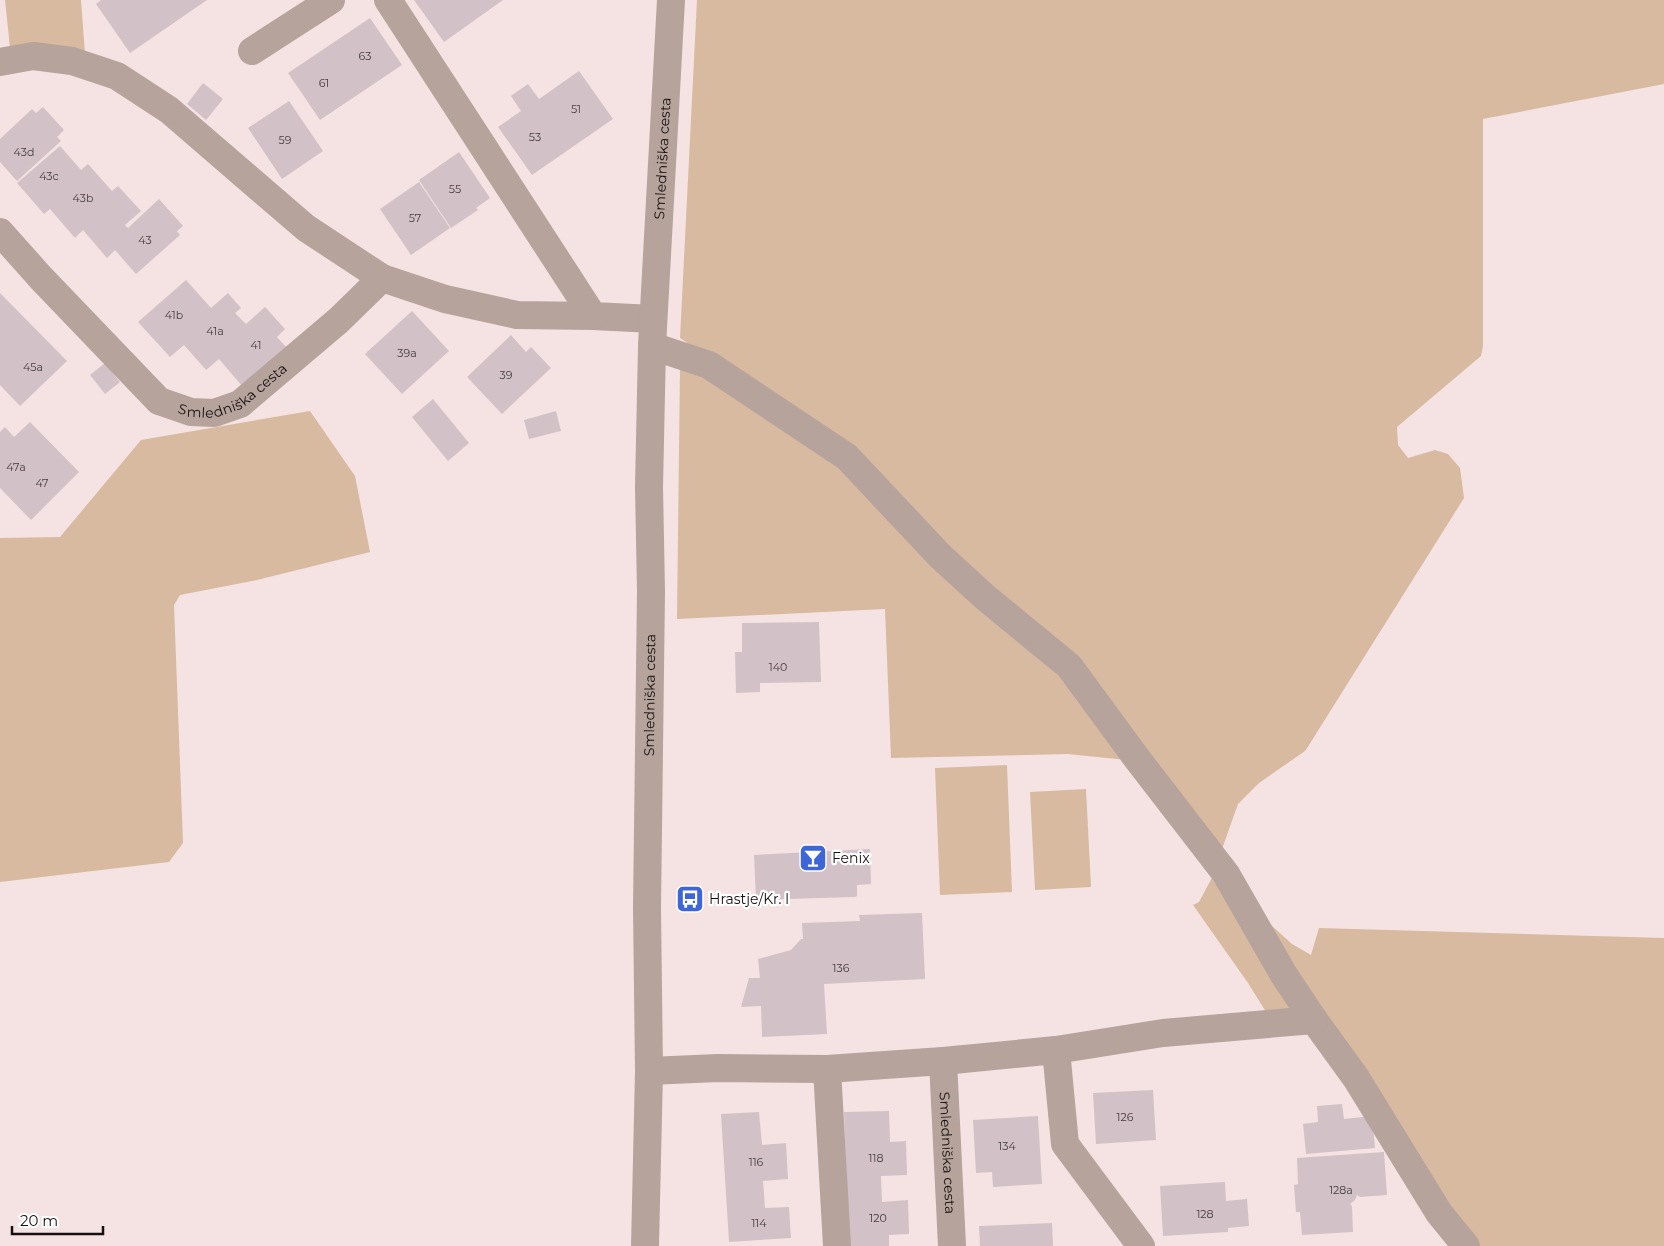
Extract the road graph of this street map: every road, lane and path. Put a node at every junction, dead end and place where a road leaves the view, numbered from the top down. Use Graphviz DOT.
graph roads {
  1 [pos="331,0"];
  2 [pos="388,0"];
  3 [pos="671,0"];
  4 [pos="252,51"];
  5 [pos="0,62"];
  6 [pos="0,232"];
  7 [pos="382,278"];
  8 [pos="593,316"];
  9 [pos="653,319"];
  10 [pos="652,346"];
  11 [pos="1314,1020"];
  12 [pos="1056,1050"];
  13 [pos="943,1061"];
  14 [pos="827,1069"];
  15 [pos="649,1071"];
  16 [pos="645,1246"];
  17 [pos="837,1246"];
  18 [pos="952,1246"];
  19 [pos="1141,1246"];
  20 [pos="1466,1246"];
  1 -- 4 [label="street"];
  2 -- 8 [label="street"];
  3 -- 9 [label="street, Smledniška cesta"];
  5 -- 7 [label="street"];
  6 -- 7 [label="street, Smledniška cesta"];
  7 -- 8 [label="street"];
  8 -- 9 [label="street"];
  9 -- 10 [label="street, Smledniška cesta"];
  10 -- 11 [label="street"];
  10 -- 15 [label="street, Smledniška cesta"];
  11 -- 12 [label="street"];
  11 -- 20 [label="street"];
  12 -- 13 [label="street"];
  12 -- 19 [label="street"];
  13 -- 14 [label="street"];
  13 -- 18 [label="street, Smledniška cesta"];
  14 -- 15 [label="street"];
  14 -- 17 [label="street"];
  15 -- 16 [label="street, Smledniška cesta"];
}
